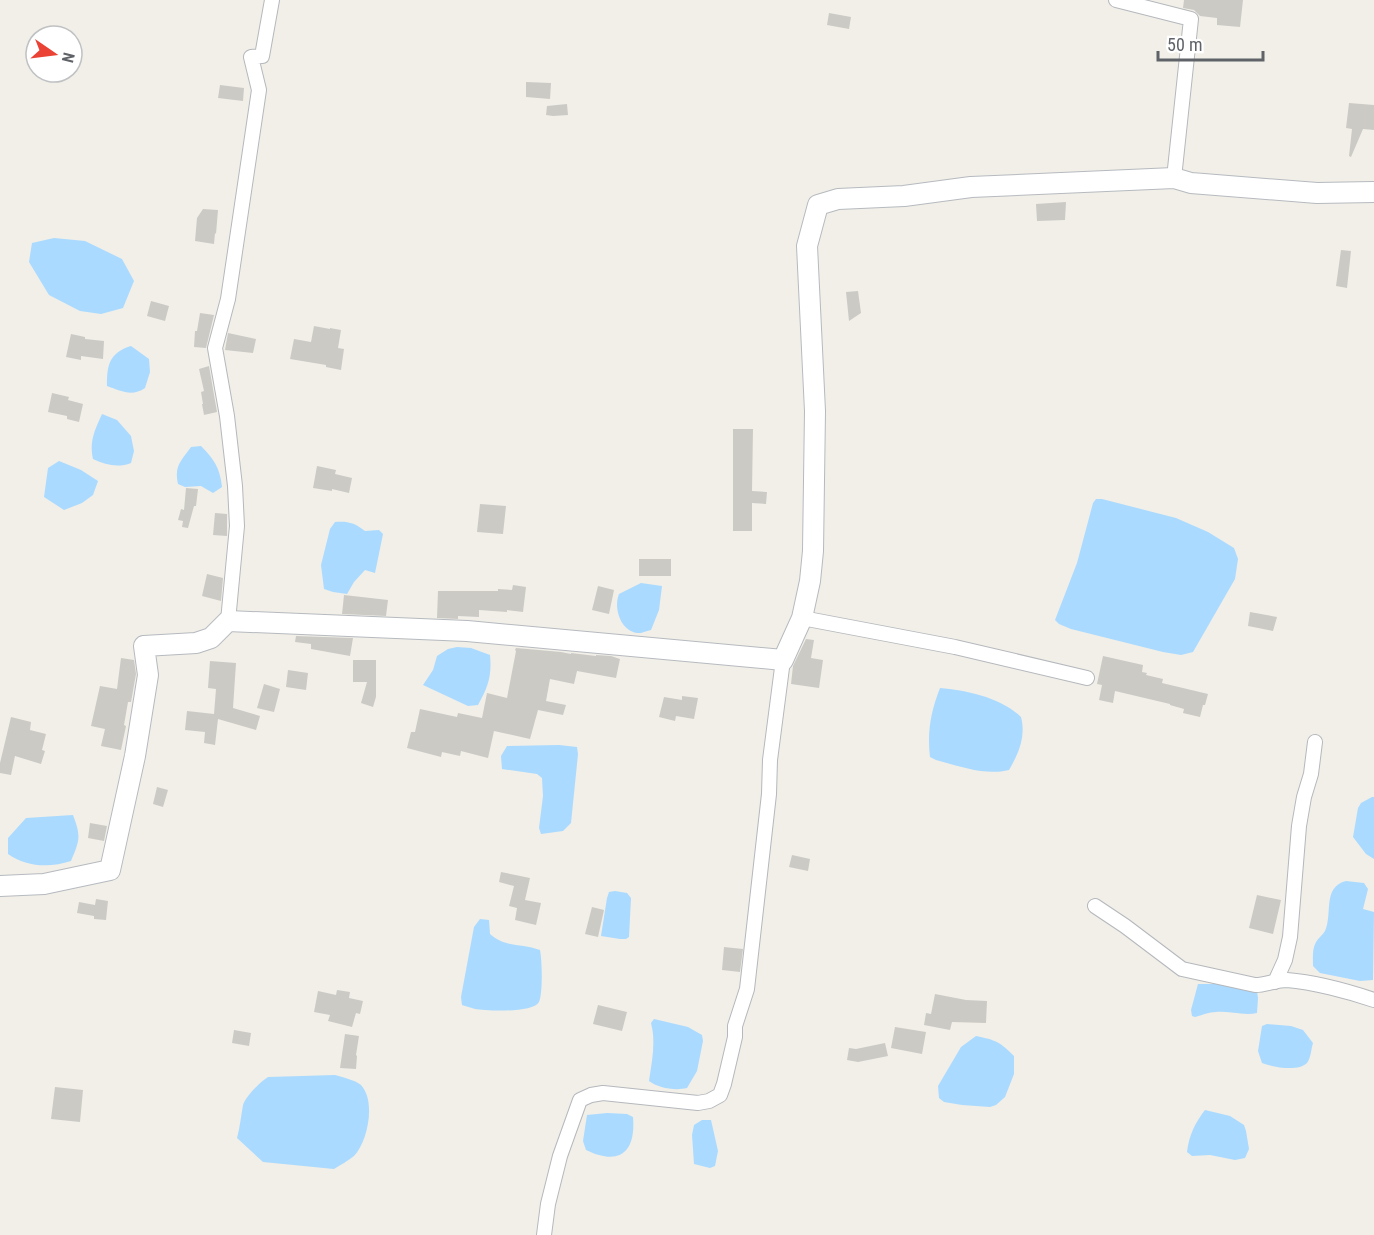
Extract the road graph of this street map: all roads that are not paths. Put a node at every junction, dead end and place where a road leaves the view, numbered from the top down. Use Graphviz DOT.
graph roads {
  1 [pos="272,0"];
  2 [pos="1116,0"];
  3 [pos="1174,178"];
  4 [pos="1374,192"];
  5 [pos="802,618"];
  6 [pos="228,621"];
  7 [pos="783,660"];
  8 [pos="1087,678"];
  9 [pos="1315,742"];
  10 [pos="0,886"];
  11 [pos="1095,906"];
  12 [pos="1275,982"];
  13 [pos="1374,1000"];
  14 [pos="544,1235"];
  1 -- 6 [label="street"];
  2 -- 3 [label="street"];
  3 -- 4 [label="street"];
  3 -- 5 [label="street"];
  5 -- 7 [label="street"];
  5 -- 8 [label="street"];
  6 -- 7 [label="street"];
  6 -- 10 [label="street"];
  7 -- 14 [label="street"];
  9 -- 12 [label="street"];
  11 -- 12 [label="street"];
  12 -- 13 [label="street"];
}
